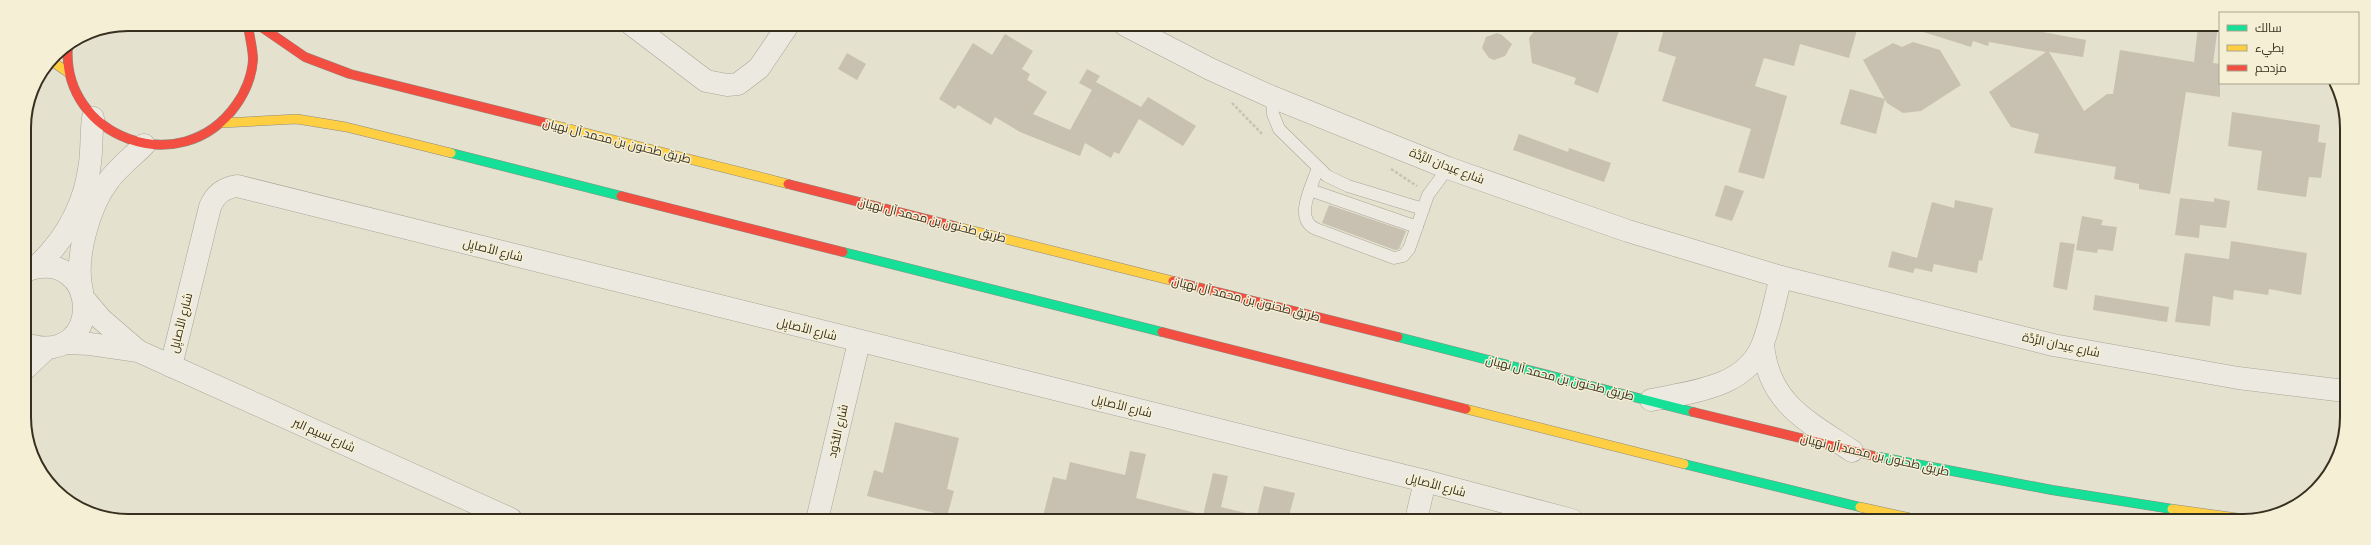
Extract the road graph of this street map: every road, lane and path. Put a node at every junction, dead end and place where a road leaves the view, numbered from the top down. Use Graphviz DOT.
graph roads {
  1 [pos="250,31"];
  2 [pos="266,31"];
  3 [pos="640,31"];
  4 [pos="784,31"];
  5 [pos="1137,31"];
  6 [pos="68,51"];
  7 [pos="55,64"];
  8 [pos="70,73"];
  9 [pos="1272,97"];
  10 [pos="93,118"];
  11 [pos="222,124"];
  12 [pos="144,145"];
  13 [pos="1318,168"];
  14 [pos="1448,168"];
  15 [pos="1310,190"];
  16 [pos="1423,209"];
  17 [pos="1417,227"];
  18 [pos="31,268"];
  19 [pos="31,269"];
  20 [pos="1780,277"];
  21 [pos="83,296"];
  22 [pos="859,342"];
  23 [pos="1763,344"];
  24 [pos="46,345"];
  25 [pos="138,351"];
  26 [pos="31,362"];
  27 [pos="171,366"];
  28 [pos="2340,390"];
  29 [pos="1651,400"];
  30 [pos="1853,452"];
  31 [pos="1425,481"];
  32 [pos="500,514"];
  33 [pos="818,514"];
  34 [pos="1417,514"];
  35 [pos="1549,514"];
  36 [pos="1897,514"];
  37 [pos="2202,514"];
  1 -- 11 [label="main road"];
  2 -- 29 [label="main road, طريق طحنون بن محمد آل نهيان"];
  3 -- 4 [label="street"];
  5 -- 9 [label="street, شارع عِيدان الرَّدَّة"];
  6 -- 8 [label="main road"];
  7 -- 8 [label="main road"];
  8 -- 10 [label="main road"];
  9 -- 13 [label="lane"];
  9 -- 14 [label="street, شارع عِيدان الرَّدَّة"];
  10 -- 12 [label="main road"];
  10 -- 18 [label="street"];
  11 -- 12 [label="main road"];
  11 -- 36 [label="main road"];
  12 -- 21 [label="street"];
  13 -- 15 [label="lane"];
  13 -- 16 [label="lane"];
  14 -- 16 [label="lane"];
  14 -- 20 [label="street, شارع عِيدان الرَّدَّة"];
  15 -- 17 [label="lane"];
  15 -- 17 [label="lane"];
  16 -- 17 [label="lane"];
  19 -- 21 [label="street, شارع نسيم البر"];
  20 -- 23 [label="street"];
  20 -- 28 [label="street, شارع عِيدان الرَّدَّة"];
  21 -- 24 [label="street"];
  21 -- 25 [label="street, شارع نسيم البر"];
  22 -- 27 [label="street, شارع الأصايِل"];
  22 -- 31 [label="street, شارع الأصايِل"];
  22 -- 33 [label="street, شارع النُّدُود"];
  23 -- 29 [label="street"];
  23 -- 30 [label="street"];
  24 -- 25 [label="street, شارع نسيم البر"];
  24 -- 26 [label="street"];
  25 -- 27 [label="street, شارع نسيم البر"];
  27 -- 32 [label="street, شارع نسيم البر"];
  29 -- 30 [label="main road, طريق طحنون بن محمد آل نهيان"];
  30 -- 37 [label="main road, طريق طحنون بن محمد آل نهيان"];
  31 -- 34 [label="street"];
  31 -- 35 [label="street, شارع الأصايِل"];
}
